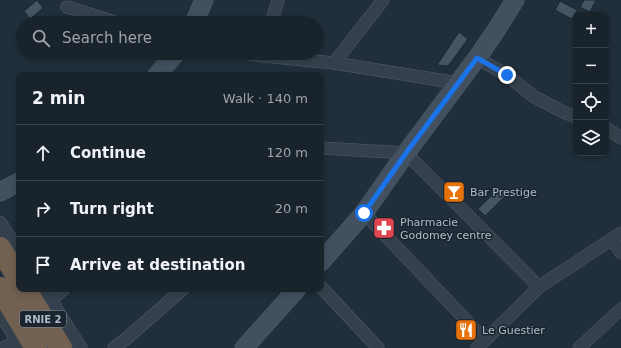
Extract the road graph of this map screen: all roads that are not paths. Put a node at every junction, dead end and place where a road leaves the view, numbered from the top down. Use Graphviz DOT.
graph roads {
  1 [pos="204,0"];
  2 [pos="278,0"];
  3 [pos="383,0"];
  4 [pos="515,0"];
  5 [pos="67,7"];
  6 [pos="96,16"];
  7 [pos="197,16"];
  8 [pos="273,16"];
  9 [pos="477,58"];
  10 [pos="170,60"];
  11 [pos="311,60"];
  12 [pos="334,63"];
  13 [pos="160,72"];
  14 [pos="458,83"];
  15 [pos="573,116"];
  16 [pos="609,130"];
  17 [pos="621,138"];
  18 [pos="324,148"];
  19 [pos="406,153"];
  20 [pos="16,184"];
  21 [pos="0,192"];
  22 [pos="364,213"];
  23 [pos="0,222"];
  24 [pos="616,236"];
  25 [pos="16,246"];
  26 [pos="0,248"];
  27 [pos="621,253"];
  28 [pos="324,259"];
  29 [pos="16,274"];
  30 [pos="539,286"];
  31 [pos="0,288"];
  32 [pos="324,290"];
  33 [pos="27,292"];
  34 [pos="46,292"];
  35 [pos="60,292"];
  36 [pos="180,292"];
  37 [pos="294,292"];
  38 [pos="51,300"];
  39 [pos="621,309"];
  40 [pos="0,313"];
  41 [pos="481,344"];
  42 [pos="25,346"];
  43 [pos="3,348"];
  44 [pos="61,348"];
  45 [pos="81,348"];
  46 [pos="114,348"];
  47 [pos="244,348"];
  48 [pos="378,348"];
  49 [pos="579,348"];
  1 -- 7 [label="main road"];
  2 -- 8 [label="street"];
  3 -- 12 [label="street"];
  4 -- 9 [label="main road"];
  5 -- 6 [label="street"];
  9 -- 14 [label="main road"];
  9 -- 15 [label="street"];
  10 -- 13 [label="main road"];
  11 -- 12 [label="street"];
  12 -- 14 [label="street"];
  14 -- 19 [label="main road"];
  16 -- 17 [label="street"];
  18 -- 19 [label="street"];
  19 -- 22 [label="main road"];
  19 -- 30 [label="street"];
  20 -- 21 [label="main road"];
  22 -- 28 [label="main road"];
  22 -- 41 [label="street"];
  23 -- 25 [label="street"];
  24 -- 27 [label="street"];
  24 -- 30 [label="street"];
  26 -- 29 [label="highway"];
  30 -- 41 [label="street"];
  31 -- 42 [label="highway, RNIE 2 / RNIE 2"];
  32 -- 48 [label="street"];
  33 -- 44 [label="highway, RNIE 2 / RNIE 2"];
  34 -- 38 [label="street"];
  35 -- 38 [label="street"];
  36 -- 46 [label="street"];
  37 -- 47 [label="main road"];
  38 -- 45 [label="street"];
  39 -- 49 [label="street"];
  40 -- 42 [label="street"];
  42 -- 43 [label="street"];
}
